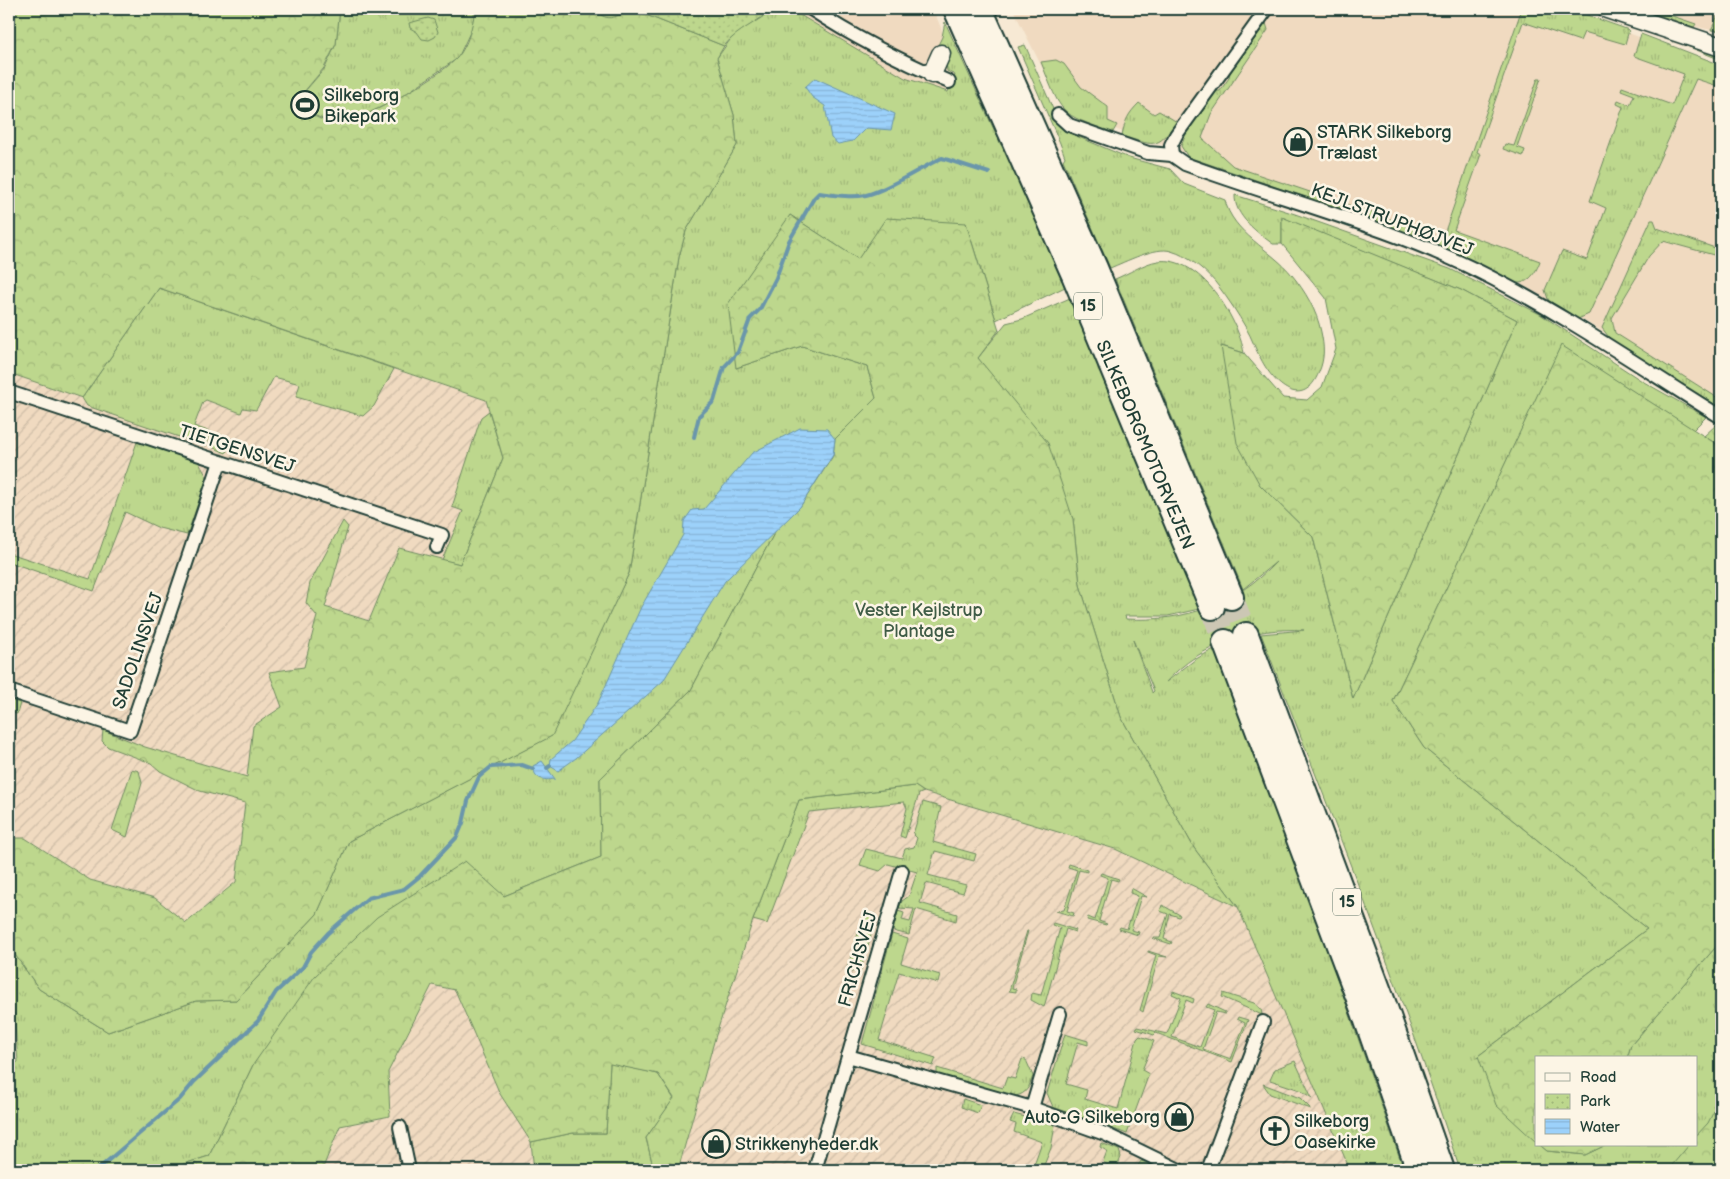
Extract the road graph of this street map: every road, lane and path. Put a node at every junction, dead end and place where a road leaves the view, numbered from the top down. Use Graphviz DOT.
graph roads {
  1 [pos="811,9"];
  2 [pos="956,9"];
  3 [pos="980,9"];
  4 [pos="1267,9"];
  5 [pos="1607,9"];
  6 [pos="1721,47"];
  7 [pos="941,54"];
  8 [pos="932,74"];
  9 [pos="949,82"];
  10 [pos="1058,115"];
  11 [pos="1172,155"];
  12 [pos="9,392"];
  13 [pos="1721,417"];
  14 [pos="220,462"];
  15 [pos="437,547"];
  16 [pos="9,691"];
  17 [pos="902,871"];
  18 [pos="1060,1014"];
  19 [pos="1263,1022"];
  20 [pos="848,1056"];
  21 [pos="1032,1108"];
  22 [pos="400,1127"];
  23 [pos="409,1170"];
  24 [pos="815,1170"];
  25 [pos="1179,1170"];
  26 [pos="1208,1170"];
  27 [pos="1419,1170"];
  28 [pos="1442,1170"];
  1 -- 8 [label="street"];
  2 -- 3 [label="highway, SILKEBORGMOTORVEJEN / 15"];
  4 -- 11 [label="street"];
  5 -- 6 [label="street"];
  7 -- 8 [label="street"];
  8 -- 9 [label="street"];
  10 -- 11 [label="street, KEJLSTRUPHØJVEJ"];
  11 -- 13 [label="street, KEJLSTRUPHØJVEJ"];
  12 -- 14 [label="street, TIETGENSVEJ"];
  14 -- 15 [label="street, TIETGENSVEJ"];
  14 -- 16 [label="street, SADOLINSVEJ"];
  17 -- 20 [label="street, FRICHSVEJ"];
  18 -- 21 [label="street"];
  19 -- 26 [label="street"];
  20 -- 21 [label="street"];
  20 -- 24 [label="street, FRICHSVEJ"];
  21 -- 25 [label="street"];
  22 -- 23 [label="street"];
  27 -- 28 [label="highway, 15"];
}
